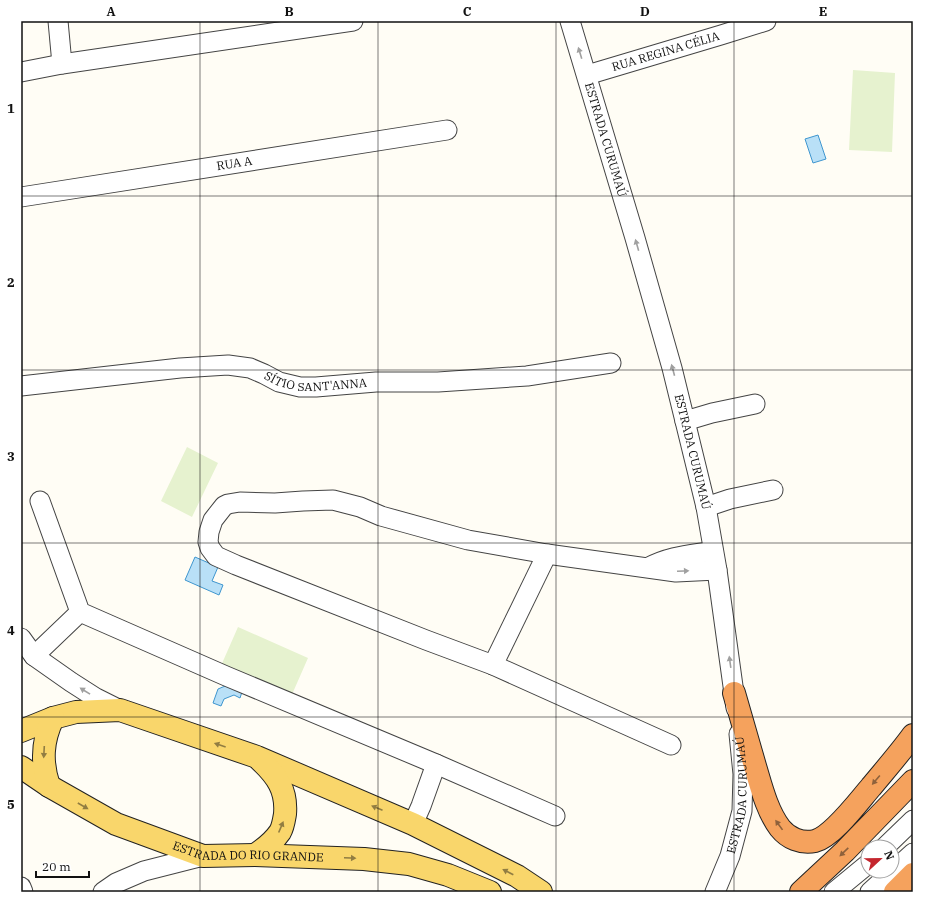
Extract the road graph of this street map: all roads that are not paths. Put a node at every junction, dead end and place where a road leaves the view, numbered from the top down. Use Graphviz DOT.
graph roads {
  1 [pos="58,21"];
  2 [pos="352,21"];
  3 [pos="570,21"];
  4 [pos="766,21"];
  5 [pos="313,24"];
  6 [pos="62,64"];
  7 [pos="21,72"];
  8 [pos="587,75"];
  9 [pos="447,130"];
  10 [pos="21,197"];
  11 [pos="611,363"];
  12 [pos="21,386"];
  13 [pos="755,404"];
  14 [pos="685,421"];
  15 [pos="774,490"];
  16 [pos="40,501"];
  17 [pos="706,507"];
  18 [pos="713,551"];
  19 [pos="546,554"];
  20 [pos="649,568"];
  21 [pos="717,570"];
  22 [pos="80,612"];
  23 [pos="21,638"];
  24 [pos="27,653"];
  25 [pos="493,665"];
  26 [pos="734,693"];
  27 [pos="120,710"];
  28 [pos="53,718"];
  29 [pos="21,731"];
  30 [pos="907,743"];
  31 [pos="671,746"];
  32 [pos="257,757"];
  33 [pos="436,764"];
  34 [pos="21,767"];
  35 [pos="912,783"];
  36 [pos="49,786"];
  37 [pos="555,816"];
  38 [pos="913,820"];
  39 [pos="413,824"];
  40 [pos="893,839"];
  41 [pos="913,853"];
  42 [pos="255,855"];
  43 [pos="203,856"];
  44 [pos="860,871"];
  45 [pos="913,874"];
  46 [pos="21,887"];
  47 [pos="23,892"];
  48 [pos="103,892"];
  49 [pos="490,892"];
  50 [pos="541,892"];
  51 [pos="716,892"];
  52 [pos="801,892"];
  53 [pos="834,892"];
  54 [pos="870,892"];
  55 [pos="895,892"];
  1 -- 6 [label="street"];
  2 -- 5 [label="street"];
  8 -- 3 [label="street, ESTRADA CURUMAÚ, one-way"];
  4 -- 8 [label="street, RUA REGINA CÉLIA"];
  5 -- 6 [label="street"];
  6 -- 7 [label="street"];
  14 -- 8 [label="street, ESTRADA CURUMAÚ, one-way"];
  9 -- 10 [label="street, RUA A"];
  11 -- 12 [label="street, SÍTIO SANT'ANNA"];
  13 -- 14 [label="street"];
  14 -- 17 [label="street, ESTRADA CURUMAÚ"];
  15 -- 17 [label="street"];
  16 -- 22 [label="street"];
  17 -- 18 [label="street, ESTRADA CURUMAÚ"];
  18 -- 20 [label="street"];
  18 -- 21 [label="street, ESTRADA CURUMAÚ"];
  19 -- 20 [label="street"];
  19 -- 25 [label="street"];
  19 -- 25 [label="street"];
  20 -- 21 [label="street, one-way"];
  26 -- 21 [label="street, ESTRADA CURUMAÚ, one-way"];
  22 -- 24 [label="street"];
  22 -- 33 [label="street"];
  23 -- 24 [label="street"];
  27 -- 24 [label="street, one-way"];
  25 -- 31 [label="street"];
  30 -- 26 [label="highway, one-way"];
  26 -- 51 [label="street, ESTRADA CURUMAÚ"];
  27 -- 28 [label="main road"];
  32 -- 27 [label="main road, one-way"];
  28 -- 29 [label="main road"];
  28 -- 36 [label="main road, one-way"];
  39 -- 32 [label="main road, one-way"];
  42 -- 32 [label="main road, one-way"];
  33 -- 37 [label="street"];
  33 -- 39 [label="street"];
  34 -- 36 [label="main road, ESTRADA DO RIO GRANDE"];
  35 -- 52 [label="highway, one-way"];
  36 -- 43 [label="main road, ESTRADA DO RIO GRANDE, one-way"];
  38 -- 40 [label="street"];
  50 -- 39 [label="main road, one-way"];
  41 -- 54 [label="street"];
  42 -- 43 [label="main road, ESTRADA DO RIO GRANDE"];
  42 -- 49 [label="main road, ESTRADA DO RIO GRANDE, one-way"];
  43 -- 48 [label="street"];
  44 -- 53 [label="street"];
  45 -- 55 [label="highway"];
  46 -- 47 [label="street"];
}
